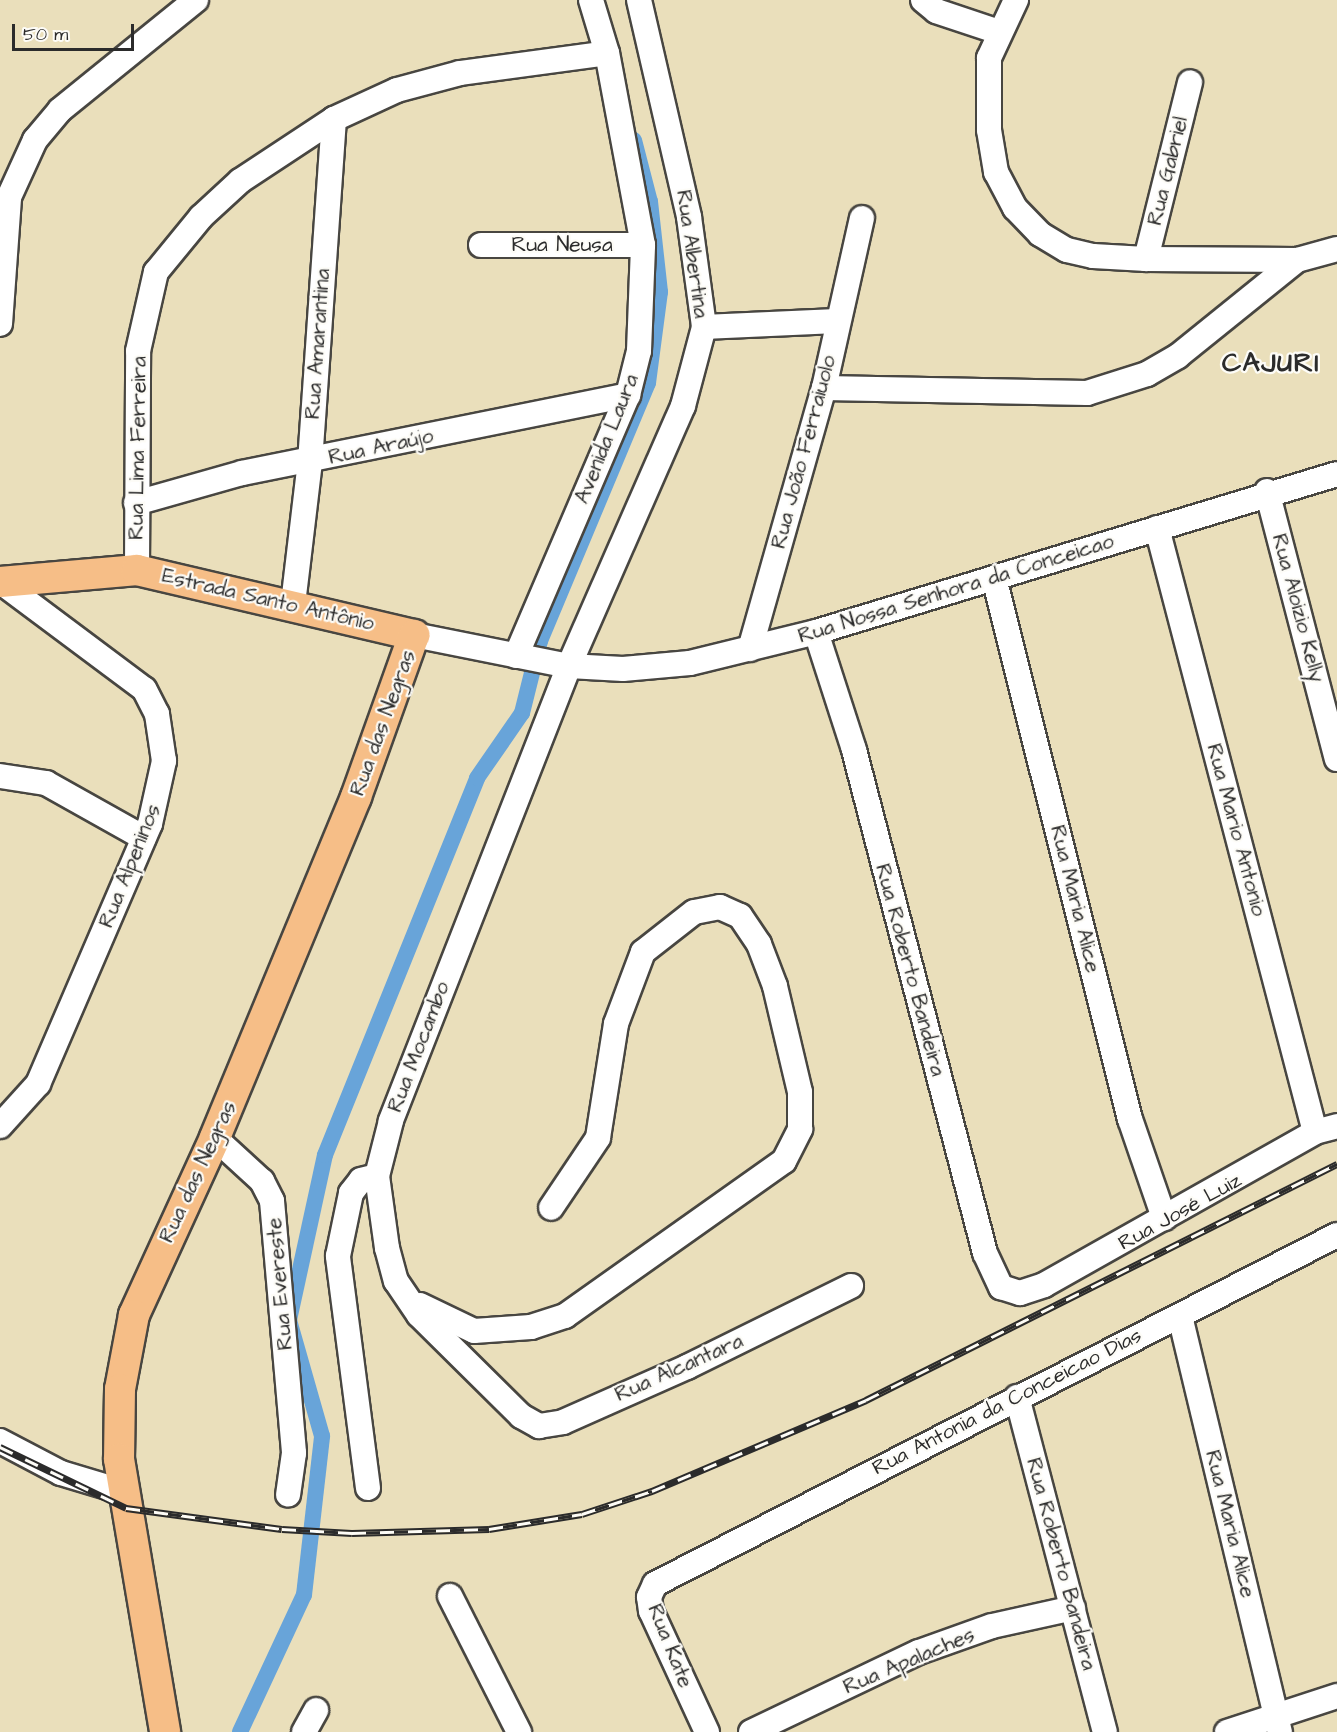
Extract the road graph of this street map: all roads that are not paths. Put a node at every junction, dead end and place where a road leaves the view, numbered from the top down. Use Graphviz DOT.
graph roads {
  1 [pos="196,0"];
  2 [pos="591,0"];
  3 [pos="639,0"];
  4 [pos="923,0"];
  5 [pos="1016,0"];
  6 [pos="999,32"];
  7 [pos="607,53"];
  8 [pos="1190,82"];
  9 [pos="334,119"];
  10 [pos="862,218"];
  11 [pos="481,245"];
  12 [pos="643,245"];
  13 [pos="1337,249"];
  14 [pos="1146,259"];
  15 [pos="1297,260"];
  16 [pos="836,321"];
  17 [pos="0,324"];
  18 [pos="704,327"];
  19 [pos="824,388"];
  20 [pos="628,395"];
  21 [pos="310,462"];
  22 [pos="1337,474"];
  23 [pos="1267,492"];
  24 [pos="136,502"];
  25 [pos="1157,528"];
  26 [pos="137,570"];
  27 [pos="994,578"];
  28 [pos="1,582"];
  29 [pos="293,604"];
  30 [pos="816,632"];
  31 [pos="414,635"];
  32 [pos="750,649"];
  33 [pos="523,657"];
  34 [pos="563,664"];
  35 [pos="1337,759"];
  36 [pos="0,776"];
  37 [pos="144,838"];
  38 [pos="0,1126"];
  39 [pos="1326,1130"];
  40 [pos="215,1138"];
  41 [pos="377,1176"];
  42 [pos="551,1208"];
  43 [pos="1164,1218"];
  44 [pos="1336,1237"];
  45 [pos="851,1286"];
  46 [pos="403,1293"];
  47 [pos="1020,1293"];
  48 [pos="1180,1316"];
  49 [pos="1017,1397"];
  50 [pos="509,1403"];
  51 [pos="0,1441"];
  52 [pos="368,1488"];
  53 [pos="124,1492"];
  54 [pos="288,1495"];
  55 [pos="677,1570"];
  56 [pos="450,1596"];
  57 [pos="1073,1608"];
  58 [pos="1337,1696"];
  59 [pos="316,1710"];
  60 [pos="1278,1724"];
  61 [pos="165,1732"];
  62 [pos="304,1732"];
  63 [pos="519,1732"];
  64 [pos="707,1732"];
  65 [pos="751,1732"];
  66 [pos="1105,1732"];
  67 [pos="1227,1732"];
  1 -- 17 [label="street"];
  2 -- 7 [label="street, Avenida Laura"];
  3 -- 18 [label="street, Rua Albertina"];
  4 -- 6 [label="street"];
  5 -- 6 [label="street"];
  6 -- 14 [label="street"];
  7 -- 9 [label="street, Rua Lima Ferreira"];
  7 -- 12 [label="street, Avenida Laura"];
  8 -- 14 [label="street, Rua Gabriel"];
  9 -- 21 [label="street, Rua Amarantina"];
  9 -- 24 [label="street, Rua Lima Ferreira"];
  10 -- 16 [label="street, Rua João Ferraiuolo"];
  11 -- 12 [label="street, Rua Neusa"];
  12 -- 20 [label="street, Avenida Laura"];
  13 -- 15 [label="street"];
  14 -- 15 [label="street"];
  15 -- 19 [label="street"];
  16 -- 18 [label="street"];
  16 -- 19 [label="street, Rua João Ferraiuolo"];
  18 -- 34 [label="street, Rua Albertina"];
  19 -- 32 [label="street, Rua João Ferraiuolo"];
  20 -- 21 [label="street, Rua Araújo"];
  20 -- 33 [label="street, Avenida Laura"];
  21 -- 24 [label="street, Rua Araújo"];
  21 -- 29 [label="street, Rua Amarantina"];
  22 -- 23 [label="street, Rua Nossa Senhora da Conceicao"];
  23 -- 25 [label="street, Rua Nossa Senhora da Conceicao"];
  23 -- 35 [label="street, Rua Aloizio Kelly"];
  24 -- 26 [label="street, Rua Lima Ferreira"];
  25 -- 27 [label="street, Rua Nossa Senhora da Conceicao"];
  25 -- 39 [label="street, Rua Mario Antonio"];
  26 -- 28 [label="main road, Estrada Santo Antônio"];
  26 -- 29 [label="main road, Estrada Santo Antônio"];
  27 -- 30 [label="street, Rua Nossa Senhora da Conceicao"];
  27 -- 43 [label="street, Rua Maria Alice"];
  28 -- 37 [label="street, Rua Alpeninos"];
  29 -- 31 [label="main road, Estrada Santo Antônio"];
  30 -- 32 [label="street, Rua Nossa Senhora da Conceicao"];
  30 -- 47 [label="street, Rua Roberto Bandeira"];
  31 -- 33 [label="street, Estrada Santo Antônio"];
  31 -- 40 [label="main road, Rua das Negras"];
  32 -- 34 [label="street, Rua Nossa Senhora da Conceicao"];
  33 -- 34 [label="street, Estrada Santo Antônio"];
  34 -- 41 [label="street, Rua Mocambo"];
  36 -- 37 [label="street"];
  37 -- 38 [label="street, Rua Alpeninos"];
  39 -- 43 [label="street, Rua José Luiz"];
  40 -- 53 [label="main road, Rua das Negras"];
  40 -- 54 [label="street, Rua Evereste"];
  41 -- 46 [label="street, Rua Mocambo"];
  41 -- 52 [label="street"];
  42 -- 46 [label="street"];
  43 -- 47 [label="street, Rua José Luiz"];
  44 -- 48 [label="street, Rua Antonia da Conceicao Dias"];
  45 -- 50 [label="street, Rua Alcantara"];
  46 -- 50 [label="street, Rua Mocambo"];
  48 -- 49 [label="street, Rua Antonia da Conceicao Dias"];
  48 -- 60 [label="street, Rua Maria Alice"];
  49 -- 55 [label="street, Rua Antonia da Conceicao Dias"];
  49 -- 57 [label="street, Rua Roberto Bandeira"];
  51 -- 53 [label="street"];
  53 -- 61 [label="main road, Rua das Negras"];
  55 -- 64 [label="street, Rua Kate"];
  56 -- 63 [label="street"];
  57 -- 65 [label="street, Rua Apalaches"];
  57 -- 66 [label="street, Rua Roberto Bandeira"];
  58 -- 60 [label="street"];
  59 -- 62 [label="street"];
  60 -- 67 [label="street"];
}
